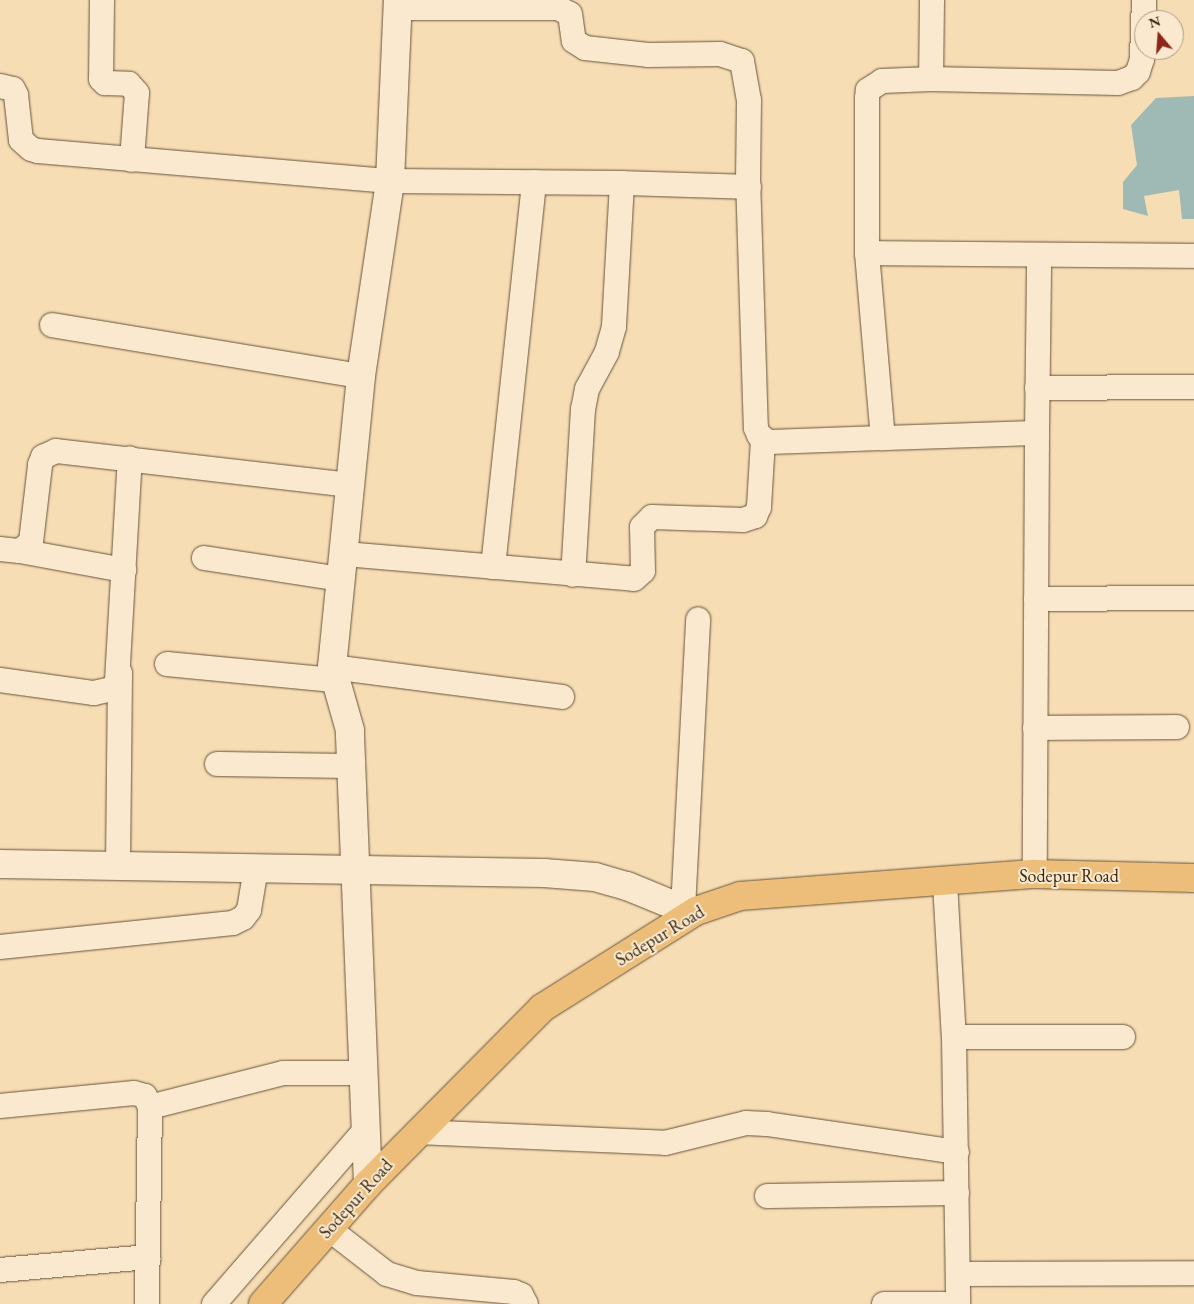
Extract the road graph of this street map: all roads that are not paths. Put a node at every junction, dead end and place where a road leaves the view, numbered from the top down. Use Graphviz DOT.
graph roads {
  1 [pos="102,0"];
  2 [pos="932,0"];
  3 [pos="1144,0"];
  4 [pos="398,4"];
  5 [pos="931,79"];
  6 [pos="0,86"];
  7 [pos="132,160"];
  8 [pos="390,180"];
  9 [pos="534,182"];
  10 [pos="622,183"];
  11 [pos="748,187"];
  12 [pos="867,253"];
  13 [pos="1194,256"];
  14 [pos="1039,257"];
  15 [pos="52,325"];
  16 [pos="361,376"];
  17 [pos="1194,387"];
  18 [pos="1037,388"];
  19 [pos="1037,433"];
  20 [pos="882,438"];
  21 [pos="763,440"];
  22 [pos="130,458"];
  23 [pos="351,485"];
  24 [pos="10,550"];
  25 [pos="204,558"];
  26 [pos="343,567"];
  27 [pos="493,567"];
  28 [pos="124,570"];
  29 [pos="573,574"];
  30 [pos="1194,598"];
  31 [pos="1036,599"];
  32 [pos="698,619"];
  33 [pos="167,664"];
  34 [pos="120,670"];
  35 [pos="333,673"];
  36 [pos="0,680"];
  37 [pos="562,698"];
  38 [pos="1177,727"];
  39 [pos="1035,728"];
  40 [pos="217,764"];
  41 [pos="351,766"];
  42 [pos="0,864"];
  43 [pos="118,866"];
  44 [pos="256,868"];
  45 [pos="353,868"];
  46 [pos="1035,874"];
  47 [pos="1194,878"];
  48 [pos="945,883"];
  49 [pos="690,910"];
  50 [pos="0,947"];
  51 [pos="1123,1037"];
  52 [pos="954,1038"];
  53 [pos="364,1073"];
  54 [pos="0,1106"];
  55 [pos="150,1107"];
  56 [pos="366,1129"];
  57 [pos="417,1132"];
  58 [pos="957,1152"];
  59 [pos="368,1184"];
  60 [pos="957,1193"];
  61 [pos="767,1196"];
  62 [pos="329,1229"];
  63 [pos="148,1257"];
  64 [pos="0,1270"];
  65 [pos="1194,1273"];
  66 [pos="958,1274"];
  67 [pos="147,1304"];
  68 [pos="214,1304"];
  69 [pos="264,1304"];
  70 [pos="526,1304"];
  71 [pos="884,1304"];
  72 [pos="944,1304"];
  73 [pos="958,1304"];
  1 -- 7 [label="street"];
  2 -- 5 [label="street"];
  3 -- 5 [label="street"];
  4 -- 8 [label="street"];
  4 -- 11 [label="street"];
  5 -- 12 [label="street"];
  6 -- 7 [label="street"];
  7 -- 8 [label="street"];
  8 -- 9 [label="street"];
  8 -- 16 [label="street"];
  9 -- 10 [label="street"];
  9 -- 27 [label="street"];
  10 -- 11 [label="street"];
  10 -- 29 [label="street"];
  11 -- 21 [label="street"];
  12 -- 14 [label="street"];
  12 -- 20 [label="street"];
  13 -- 14 [label="street"];
  14 -- 18 [label="street"];
  15 -- 16 [label="street"];
  16 -- 23 [label="street"];
  17 -- 18 [label="street"];
  18 -- 19 [label="street"];
  19 -- 20 [label="street"];
  19 -- 31 [label="street"];
  20 -- 21 [label="street"];
  21 -- 29 [label="street"];
  22 -- 23 [label="street"];
  22 -- 24 [label="street"];
  22 -- 28 [label="street"];
  23 -- 26 [label="street"];
  24 -- 28 [label="street"];
  25 -- 26 [label="street"];
  26 -- 27 [label="street"];
  26 -- 35 [label="street"];
  27 -- 29 [label="street"];
  28 -- 34 [label="street"];
  30 -- 31 [label="street"];
  31 -- 39 [label="street"];
  32 -- 49 [label="street"];
  33 -- 35 [label="street"];
  34 -- 36 [label="street"];
  34 -- 43 [label="street"];
  35 -- 37 [label="street"];
  35 -- 41 [label="street"];
  38 -- 39 [label="street"];
  39 -- 46 [label="street"];
  40 -- 41 [label="street"];
  41 -- 45 [label="street"];
  42 -- 43 [label="street"];
  43 -- 44 [label="street"];
  44 -- 45 [label="street"];
  44 -- 50 [label="street"];
  45 -- 49 [label="street"];
  45 -- 53 [label="street"];
  46 -- 47 [label="main road, Sodepur Road"];
  46 -- 48 [label="main road, Sodepur Road"];
  48 -- 49 [label="main road, Sodepur Road"];
  48 -- 52 [label="street"];
  49 -- 57 [label="main road, Sodepur Road"];
  51 -- 52 [label="street"];
  52 -- 58 [label="street"];
  53 -- 55 [label="street"];
  53 -- 56 [label="street"];
  54 -- 55 [label="street"];
  55 -- 63 [label="street"];
  56 -- 59 [label="street"];
  56 -- 68 [label="street"];
  57 -- 58 [label="street"];
  57 -- 59 [label="main road, Sodepur Road"];
  58 -- 60 [label="street"];
  59 -- 62 [label="main road, Sodepur Road"];
  60 -- 61 [label="street"];
  60 -- 66 [label="street"];
  62 -- 69 [label="main road, Sodepur Road"];
  62 -- 70 [label="street"];
  63 -- 64 [label="street"];
  63 -- 67 [label="street"];
  65 -- 66 [label="street"];
  66 -- 73 [label="street"];
  71 -- 72 [label="street"];
}
